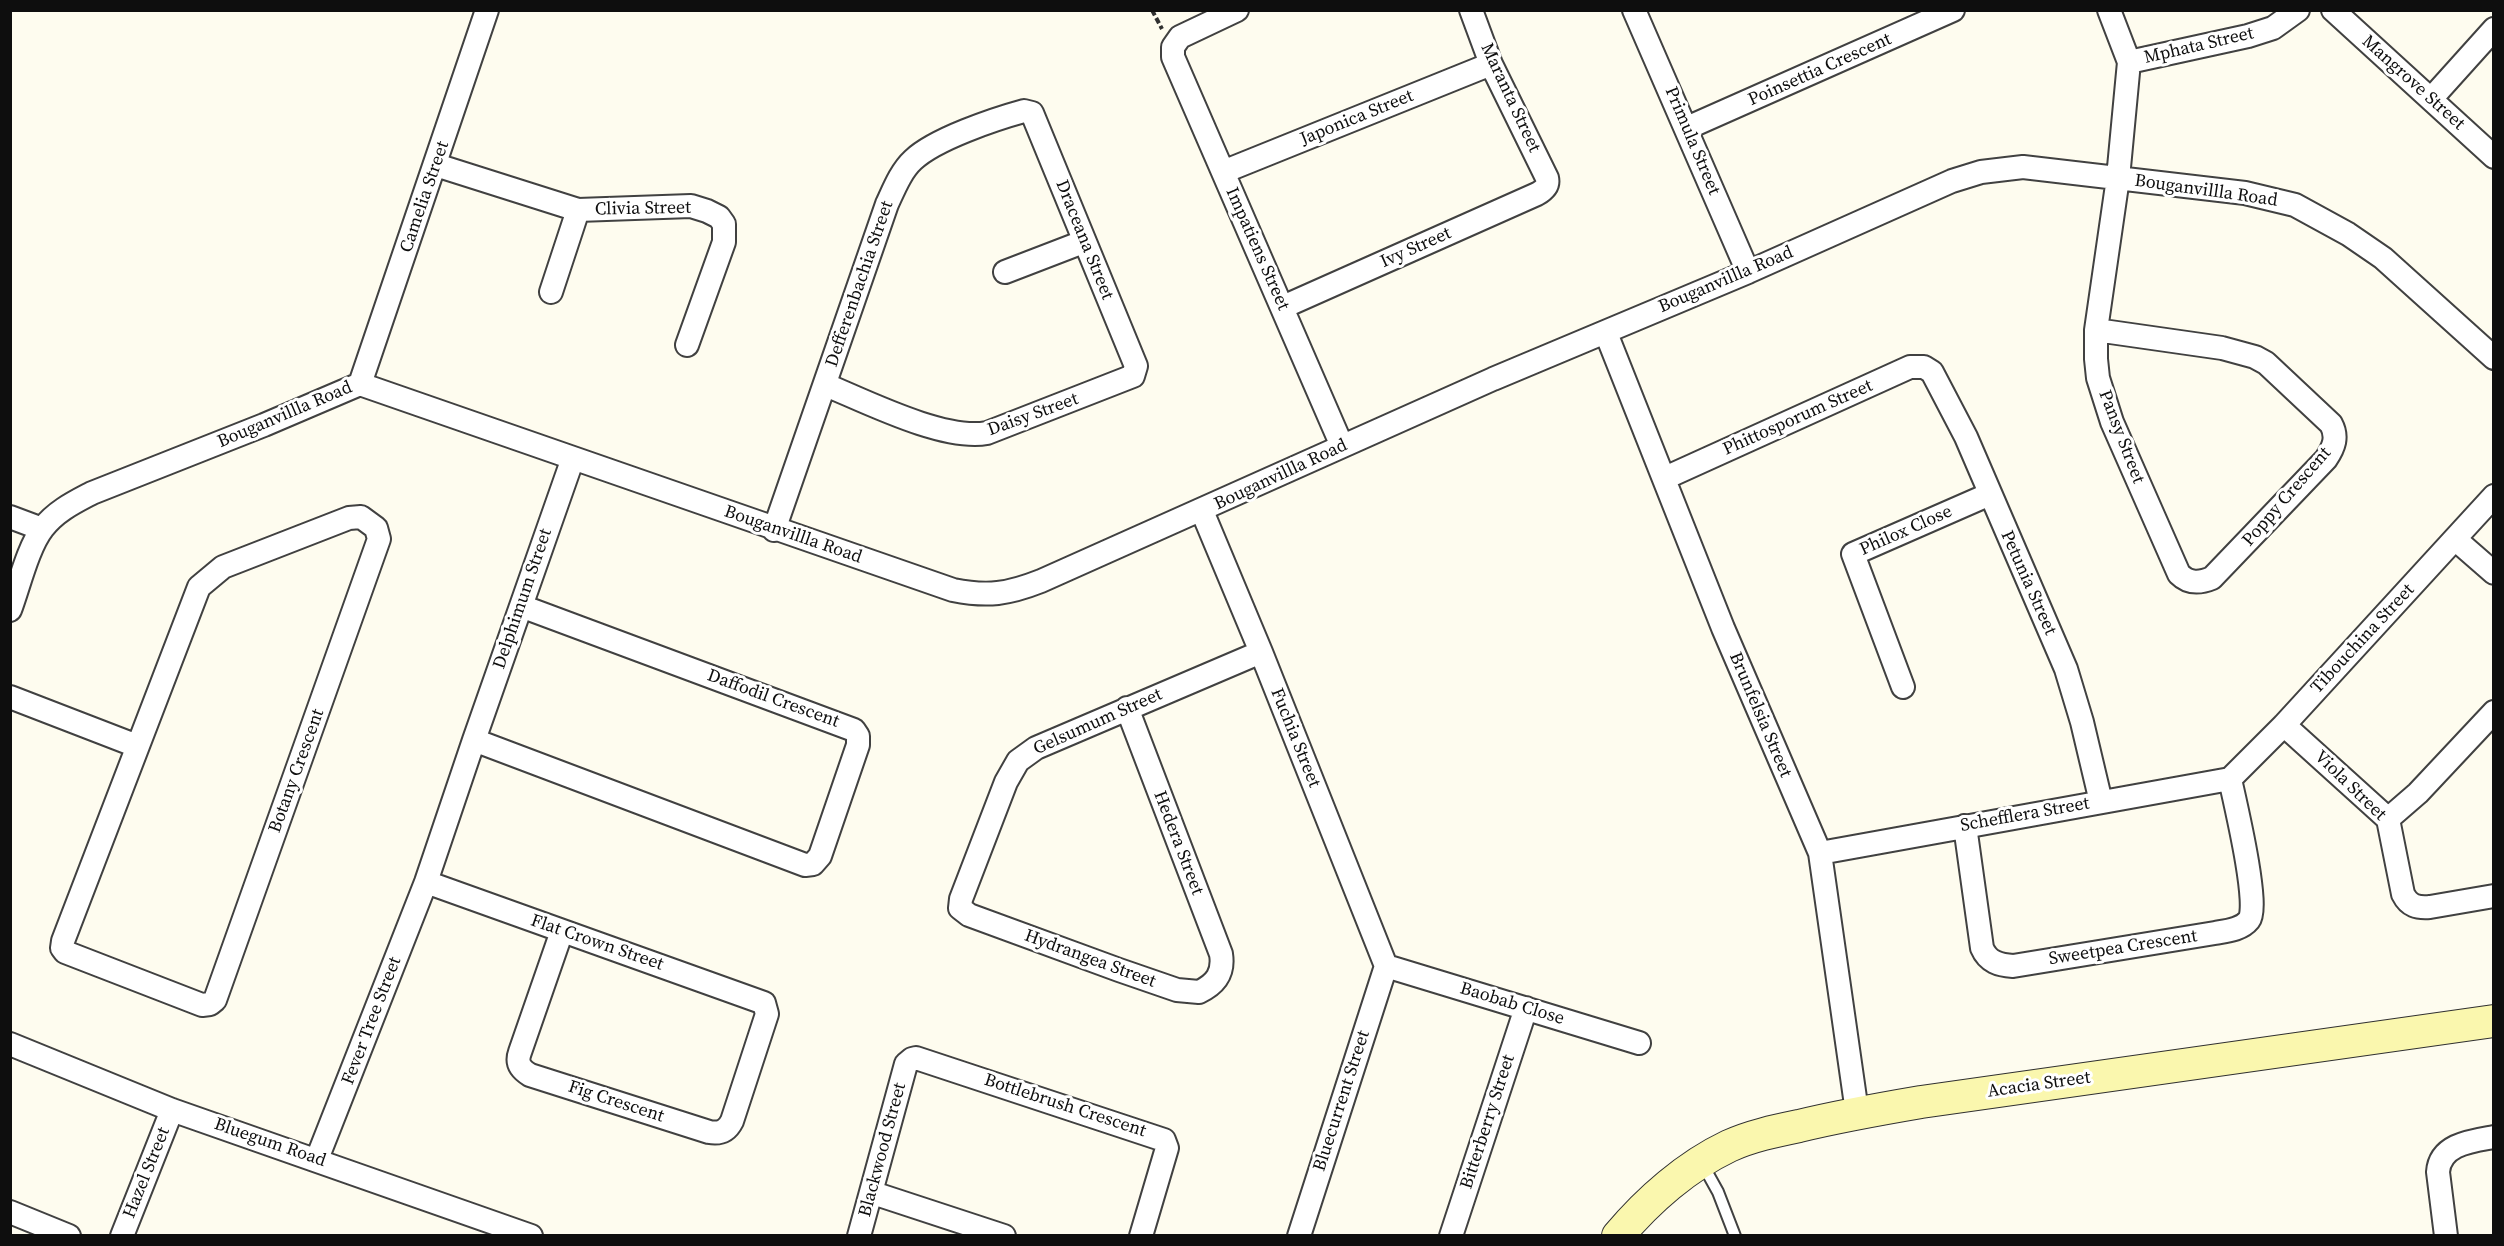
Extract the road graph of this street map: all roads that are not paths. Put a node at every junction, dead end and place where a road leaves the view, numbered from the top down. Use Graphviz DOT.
graph roads {
  1 [pos="487,10"];
  2 [pos="1237,10"];
  3 [pos="1471,10"];
  4 [pos="1634,10"];
  5 [pos="1953,10"];
  6 [pos="2109,10"];
  7 [pos="2298,10"];
  8 [pos="2333,10"];
  9 [pos="2493,29"];
  10 [pos="2129,62"];
  11 [pos="1491,64"];
  12 [pos="2431,99"];
  13 [pos="1026,111"];
  14 [pos="1687,128"];
  15 [pos="2493,157"];
  16 [pos="436,165"];
  17 [pos="1223,172"];
  18 [pos="2118,178"];
  19 [pos="1547,185"];
  20 [pos="578,210"];
  21 [pos="1083,242"];
  22 [pos="1005,272"];
  23 [pos="1748,272"];
  24 [pos="551,292"];
  25 [pos="1282,307"];
  26 [pos="2096,330"];
  27 [pos="1606,333"];
  28 [pos="687,345"];
  29 [pos="2493,358"];
  30 [pos="1932,372"];
  31 [pos="1135,374"];
  32 [pos="360,384"];
  33 [pos="826,385"];
  34 [pos="1342,446"];
  35 [pos="573,458"];
  36 [pos="1665,478"];
  37 [pos="1990,494"];
  38 [pos="2493,496"];
  39 [pos="1202,510"];
  40 [pos="10,517"];
  41 [pos="42,529"];
  42 [pos="774,530"];
  43 [pos="2455,539"];
  44 [pos="2493,573"];
  45 [pos="2185,579"];
  46 [pos="521,606"];
  47 [pos="10,610"];
  48 [pos="1261,652"];
  49 [pos="1903,687"];
  50 [pos="10,697"];
  51 [pos="1127,708"];
  52 [pos="2493,712"];
  53 [pos="2284,725"];
  54 [pos="474,740"];
  55 [pos="137,746"];
  56 [pos="2230,779"];
  57 [pos="2101,802"];
  58 [pos="2388,819"];
  59 [pos="1965,826"];
  60 [pos="1820,853"];
  61 [pos="426,882"];
  62 [pos="2493,896"];
  63 [pos="961,909"];
  64 [pos="562,931"];
  65 [pos="1386,966"];
  66 [pos="1218,978"];
  67 [pos="767,1006"];
  68 [pos="1526,1008"];
  69 [pos="2493,1021"];
  70 [pos="1639,1043"];
  71 [pos="10,1044"];
  72 [pos="906,1064"];
  73 [pos="172,1110"];
  74 [pos="1857,1112"];
  75 [pos="2493,1137"];
  76 [pos="317,1159"];
  77 [pos="1702,1162"];
  78 [pos="873,1193"];
  79 [pos="10,1212"];
  80 [pos="69,1236"];
  81 [pos="122,1236"];
  82 [pos="531,1236"];
  83 [pos="859,1236"];
  84 [pos="1004,1236"];
  85 [pos="1141,1236"];
  86 [pos="1299,1236"];
  87 [pos="1451,1236"];
  88 [pos="1618,1236"];
  89 [pos="1735,1236"];
  90 [pos="2446,1236"];
  1 -- 16 [label="street, Camelia Street"];
  2 -- 17 [label="street, Impatiens Street"];
  3 -- 11 [label="street, Maranta Street"];
  4 -- 14 [label="street, Primula Street"];
  5 -- 14 [label="street, Poinsettia Crescent"];
  6 -- 10 [label="street"];
  7 -- 10 [label="street, Mphata Street"];
  8 -- 12 [label="street, Mangrove Street"];
  9 -- 12 [label="street"];
  10 -- 18 [label="street, Pansy Street"];
  11 -- 17 [label="street, Japonica Street"];
  11 -- 19 [label="street, Maranta Street"];
  12 -- 15 [label="street, Mangrove Street"];
  13 -- 21 [label="street, Draceana Street"];
  13 -- 33 [label="street, Defferenbachia Street"];
  14 -- 23 [label="street, Primula Street"];
  16 -- 20 [label="street, Clivia Street"];
  16 -- 32 [label="street, Camelia Street"];
  17 -- 25 [label="street, Impatiens Street"];
  18 -- 23 [label="street, Bouganvillla Road"];
  18 -- 26 [label="street, Pansy Street"];
  18 -- 29 [label="street, Bouganvillla Road"];
  19 -- 25 [label="street, Ivy Street"];
  20 -- 24 [label="street"];
  20 -- 28 [label="street, Clivia Street"];
  21 -- 22 [label="street"];
  21 -- 31 [label="street, Draceana Street"];
  23 -- 27 [label="street, Bouganvillla Road"];
  25 -- 34 [label="street, Impatiens Street"];
  26 -- 45 [label="street, Pansy Street"];
  26 -- 45 [label="street, Poppy Crescent"];
  27 -- 34 [label="street, Bouganvillla Road"];
  27 -- 36 [label="street, Brunfelsia Street"];
  30 -- 36 [label="street, Phittosporum Street"];
  30 -- 37 [label="street, Petunia Street"];
  31 -- 33 [label="street, Daisy Street"];
  32 -- 35 [label="street, Bouganvillla Road"];
  32 -- 41 [label="street, Bouganvillla Road"];
  33 -- 42 [label="street, Defferenbachia Street"];
  34 -- 39 [label="street, Bouganvillla Road"];
  35 -- 42 [label="street, Bouganvillla Road"];
  35 -- 46 [label="street, Delphimum Street"];
  36 -- 60 [label="street, Brunfelsia Street"];
  37 -- 49 [label="street, Philox Close"];
  37 -- 57 [label="street, Petunia Street"];
  38 -- 43 [label="street, Tibouchina Street"];
  39 -- 42 [label="street, Bouganvillla Road"];
  39 -- 48 [label="street, Fuchia Street"];
  40 -- 41 [label="street"];
  41 -- 47 [label="street"];
  43 -- 44 [label="street"];
  43 -- 53 [label="street, Tibouchina Street"];
  46 -- 54 [label="street, Delphimum Street"];
  46 -- 54 [label="street, Daffodil Crescent"];
  48 -- 51 [label="street, Gelsumum Street"];
  48 -- 65 [label="street, Fuchia Street"];
  50 -- 55 [label="street"];
  51 -- 63 [label="street, Gelsumum Street"];
  51 -- 66 [label="street, Hedera Street"];
  52 -- 58 [label="street"];
  53 -- 56 [label="street, Tibouchina Street"];
  53 -- 58 [label="street, Viola Street"];
  54 -- 61 [label="street, Delphimum Street"];
  55 -- 55 [label="street, Botany Crescent"];
  56 -- 57 [label="street, Schefflera Street"];
  56 -- 59 [label="street, Sweetpea Crescent"];
  57 -- 59 [label="street, Schefflera Street"];
  58 -- 62 [label="street, Viola Street"];
  59 -- 60 [label="street, Schefflera Street"];
  60 -- 74 [label="street, Brunfelsia Street"];
  61 -- 64 [label="street, Flat Crown Street"];
  61 -- 76 [label="street, Fever Tree Street"];
  63 -- 66 [label="street, Hydrangea Street"];
  64 -- 67 [label="street, Flat Crown Street"];
  64 -- 67 [label="street, Fig Crescent"];
  65 -- 68 [label="street, Baobab Close"];
  65 -- 86 [label="street, Bluecurrent Street"];
  68 -- 70 [label="street, Baobab Close"];
  68 -- 87 [label="street, Bitterberry Street"];
  69 -- 74 [label="street, Acacia Street"];
  71 -- 73 [label="street, Bluegum Road"];
  72 -- 78 [label="street, Blackwood Street"];
  72 -- 85 [label="street, Bottlebrush Crescent"];
  73 -- 76 [label="street, Bluegum Road"];
  73 -- 81 [label="street, Hazel Street"];
  74 -- 77 [label="street, Acacia Street"];
  75 -- 90 [label="street"];
  76 -- 82 [label="street, Bluegum Road"];
  77 -- 88 [label="street, Acacia Street"];
  77 -- 89 [label="lane"];
  78 -- 83 [label="street, Blackwood Street"];
  78 -- 84 [label="street"];
  79 -- 80 [label="street"];
}
